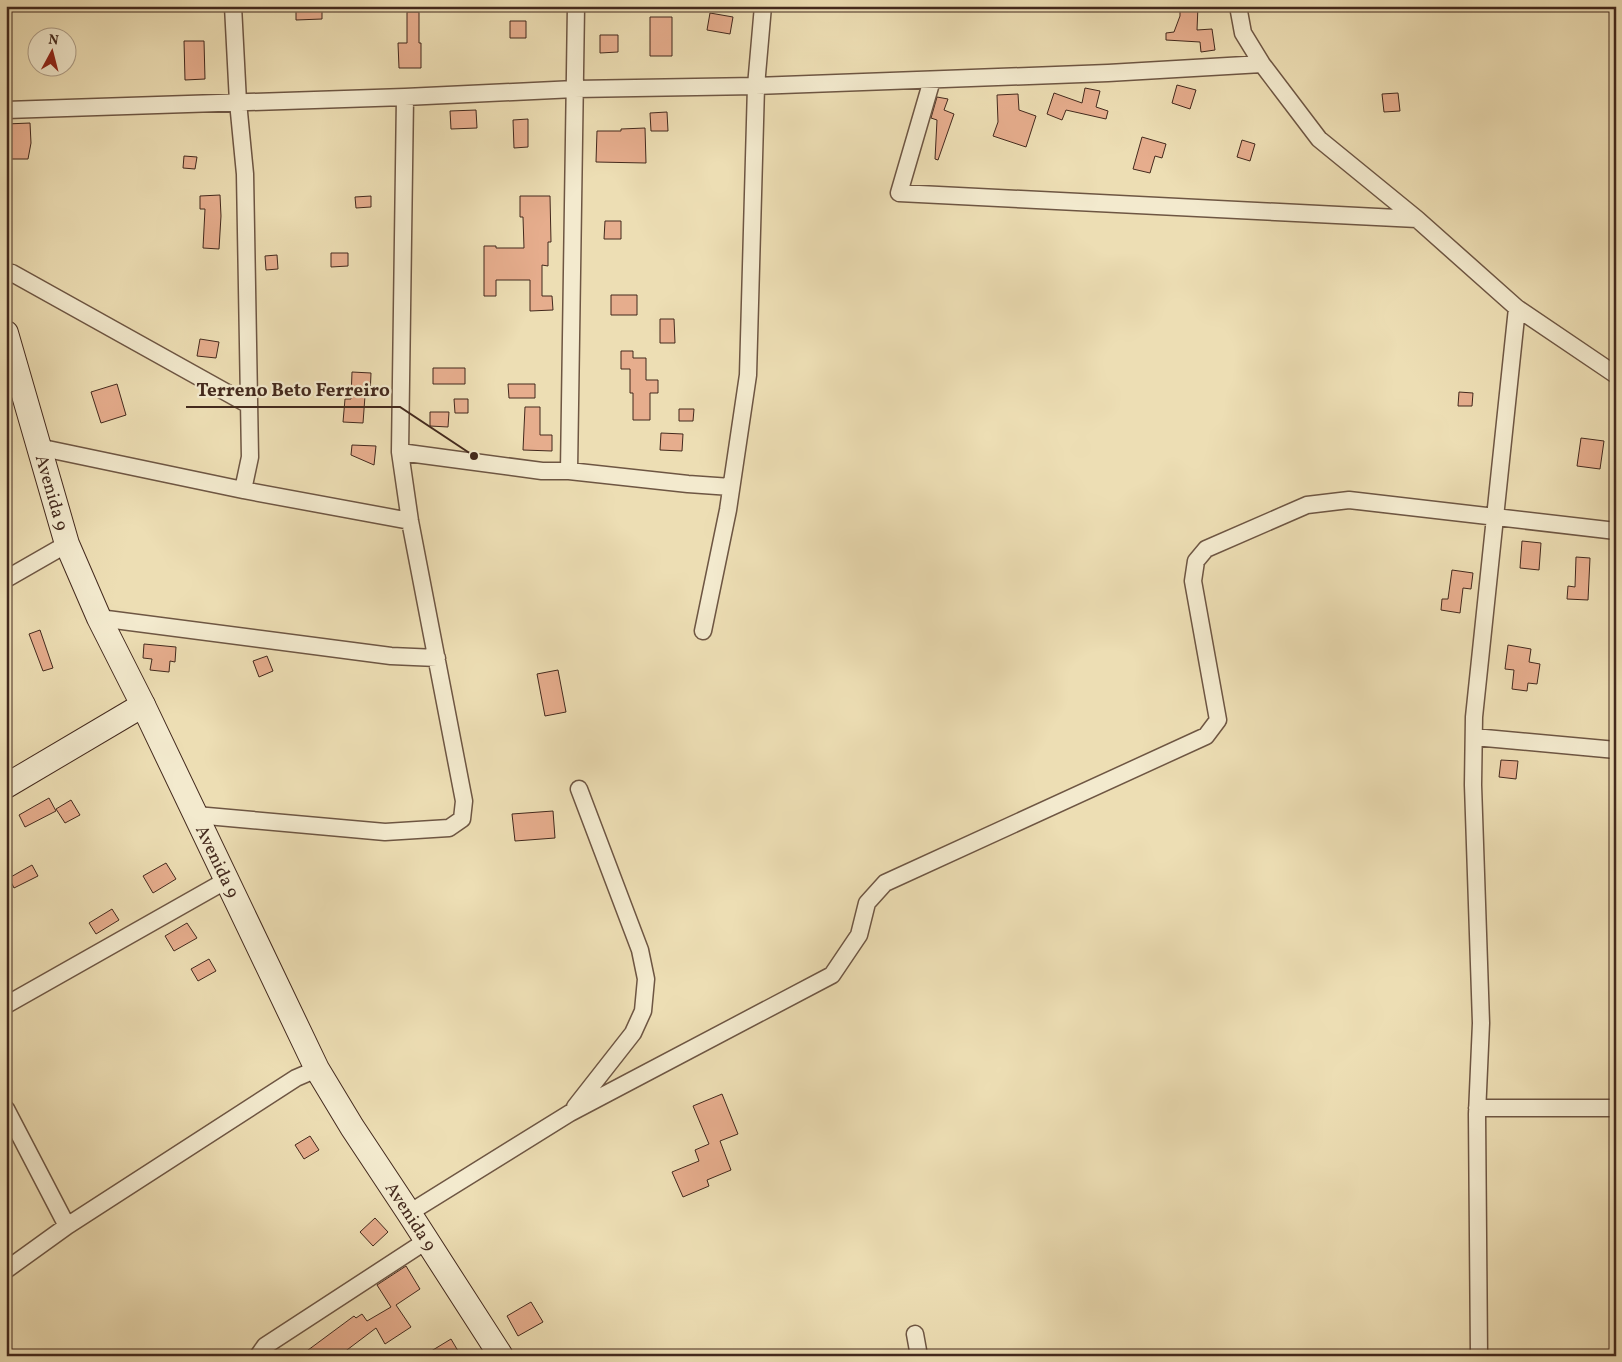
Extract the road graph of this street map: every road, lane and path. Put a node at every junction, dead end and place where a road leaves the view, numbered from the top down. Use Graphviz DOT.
graph roads {
  1 [pos="233,6"];
  2 [pos="576,6"];
  3 [pos="762,6"];
  4 [pos="1238,6"];
  5 [pos="1262,64"];
  6 [pos="932,80"];
  7 [pos="756,86"];
  8 [pos="575,89"];
  9 [pos="404,97"];
  10 [pos="238,102"];
  11 [pos="6,110"];
  12 [pos="1417,219"];
  13 [pos="6,272"];
  14 [pos="1517,308"];
  15 [pos="6,333"];
  16 [pos="1616,375"];
  17 [pos="249,405"];
  18 [pos="38,447"];
  19 [pos="400,452"];
  20 [pos="569,472"];
  21 [pos="731,487"];
  22 [pos="243,490"];
  23 [pos="1494,516"];
  24 [pos="410,521"];
  25 [pos="1616,531"];
  26 [pos="67,544"];
  27 [pos="6,579"];
  28 [pos="98,618"];
  29 [pos="703,631"];
  30 [pos="437,658"];
  31 [pos="143,705"];
  32 [pos="1474,736"];
  33 [pos="1616,750"];
  34 [pos="6,786"];
  35 [pos="579,789"];
  36 [pos="196,815"];
  37 [pos="227,880"];
  38 [pos="6,1005"];
  39 [pos="317,1069"];
  40 [pos="1477,1108"];
  41 [pos="1616,1108"];
  42 [pos="6,1109"];
  43 [pos="570,1113"];
  44 [pos="409,1213"];
  45 [pos="67,1226"];
  46 [pos="426,1241"];
  47 [pos="6,1270"];
  48 [pos="915,1334"];
  49 [pos="258,1356"];
  50 [pos="501,1356"];
  51 [pos="919,1356"];
  52 [pos="1480,1356"];
  1 -- 10 [label="street"];
  2 -- 8 [label="street"];
  3 -- 7 [label="street"];
  4 -- 5 [label="street"];
  5 -- 6 [label="street"];
  5 -- 12 [label="street"];
  6 -- 7 [label="street"];
  6 -- 12 [label="street"];
  7 -- 8 [label="street"];
  7 -- 21 [label="street"];
  8 -- 9 [label="street"];
  8 -- 20 [label="street"];
  9 -- 10 [label="street"];
  9 -- 19 [label="street"];
  10 -- 11 [label="street"];
  10 -- 17 [label="street"];
  12 -- 14 [label="street"];
  13 -- 17 [label="street"];
  14 -- 16 [label="street"];
  14 -- 23 [label="street"];
  15 -- 18 [label="main road, Avenida 9"];
  17 -- 22 [label="street"];
  18 -- 22 [label="street"];
  18 -- 26 [label="main road, Avenida 9"];
  19 -- 20 [label="street"];
  19 -- 24 [label="street"];
  20 -- 21 [label="street"];
  21 -- 29 [label="street"];
  22 -- 24 [label="street"];
  23 -- 25 [label="street"];
  23 -- 32 [label="street"];
  23 -- 43 [label="street"];
  24 -- 30 [label="street"];
  26 -- 27 [label="street"];
  26 -- 28 [label="main road, Avenida 9"];
  28 -- 30 [label="street"];
  28 -- 31 [label="main road, Avenida 9"];
  30 -- 36 [label="street"];
  31 -- 34 [label="main road"];
  31 -- 36 [label="main road, Avenida 9"];
  32 -- 33 [label="street"];
  32 -- 40 [label="street"];
  35 -- 43 [label="street"];
  36 -- 37 [label="main road, Avenida 9"];
  37 -- 38 [label="street"];
  37 -- 39 [label="main road, Avenida 9"];
  39 -- 44 [label="main road, Avenida 9"];
  39 -- 45 [label="street"];
  40 -- 41 [label="street"];
  40 -- 52 [label="street"];
  42 -- 45 [label="street"];
  43 -- 44 [label="street"];
  44 -- 46 [label="main road, Avenida 9"];
  45 -- 47 [label="street"];
  46 -- 49 [label="street"];
  46 -- 50 [label="main road, Avenida 9"];
  48 -- 51 [label="street"];
}
